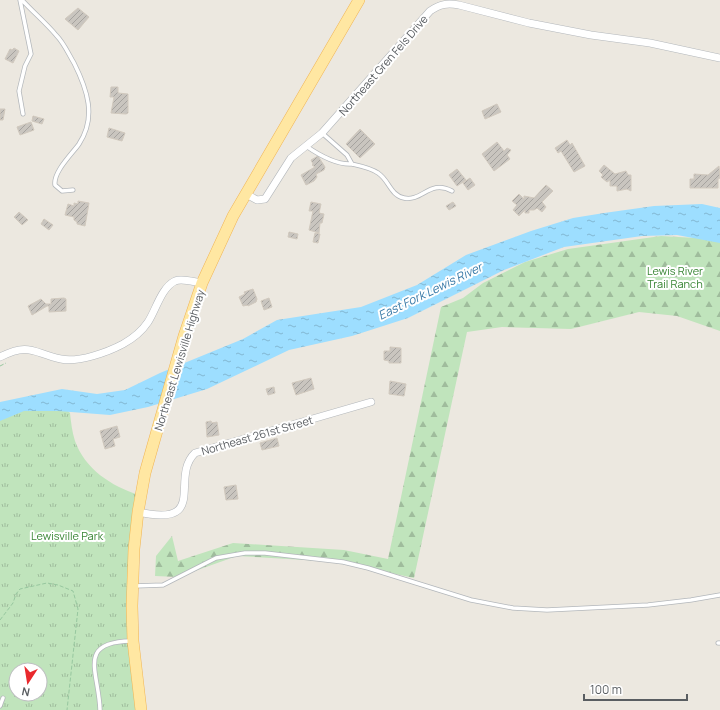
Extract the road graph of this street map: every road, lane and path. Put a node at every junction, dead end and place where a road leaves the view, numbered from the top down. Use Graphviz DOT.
graph roads {
  1 [pos="21,0"];
  2 [pos="359,0"];
  3 [pos="720,58"];
  4 [pos="23,114"];
  5 [pos="322,133"];
  6 [pos="306,146"];
  7 [pos="352,164"];
  8 [pos="73,190"];
  9 [pos="452,190"];
  10 [pos="246,194"];
  11 [pos="202,283"];
  12 [pos="0,357"];
  13 [pos="371,402"];
  14 [pos="138,512"];
  15 [pos="132,586"];
  16 [pos="720,595"];
  17 [pos="0,620"];
  18 [pos="133,641"];
  19 [pos="3,698"];
  20 [pos="0,706"];
  21 [pos="67,710"];
  22 [pos="100,710"];
  23 [pos="141,710"];
  1 -- 4 [label="lane"];
  1 -- 8 [label="lane"];
  2 -- 10 [label="main road, Northeast Lewisville Highway"];
  3 -- 5 [label="street, Northeast Gren Fels Drive"];
  5 -- 6 [label="street, Northeast Gren Fels Drive"];
  5 -- 7 [label="lane"];
  6 -- 7 [label="lane"];
  6 -- 10 [label="street, Northeast Gren Fels Drive"];
  7 -- 9 [label="lane"];
  10 -- 11 [label="main road, Northeast Lewisville Highway"];
  11 -- 12 [label="street"];
  11 -- 14 [label="main road, Northeast Lewisville Highway"];
  13 -- 14 [label="street, Northeast 261st Street"];
  14 -- 15 [label="main road, Northeast Lewisville Highway"];
  15 -- 16 [label="lane"];
  15 -- 18 [label="main road, Northeast Lewisville Highway"];
  17 -- 21 [label="path"];
  18 -- 22 [label="lane"];
  18 -- 23 [label="main road, Northeast Lewisville Highway"];
  19 -- 20 [label="lane"];
}
